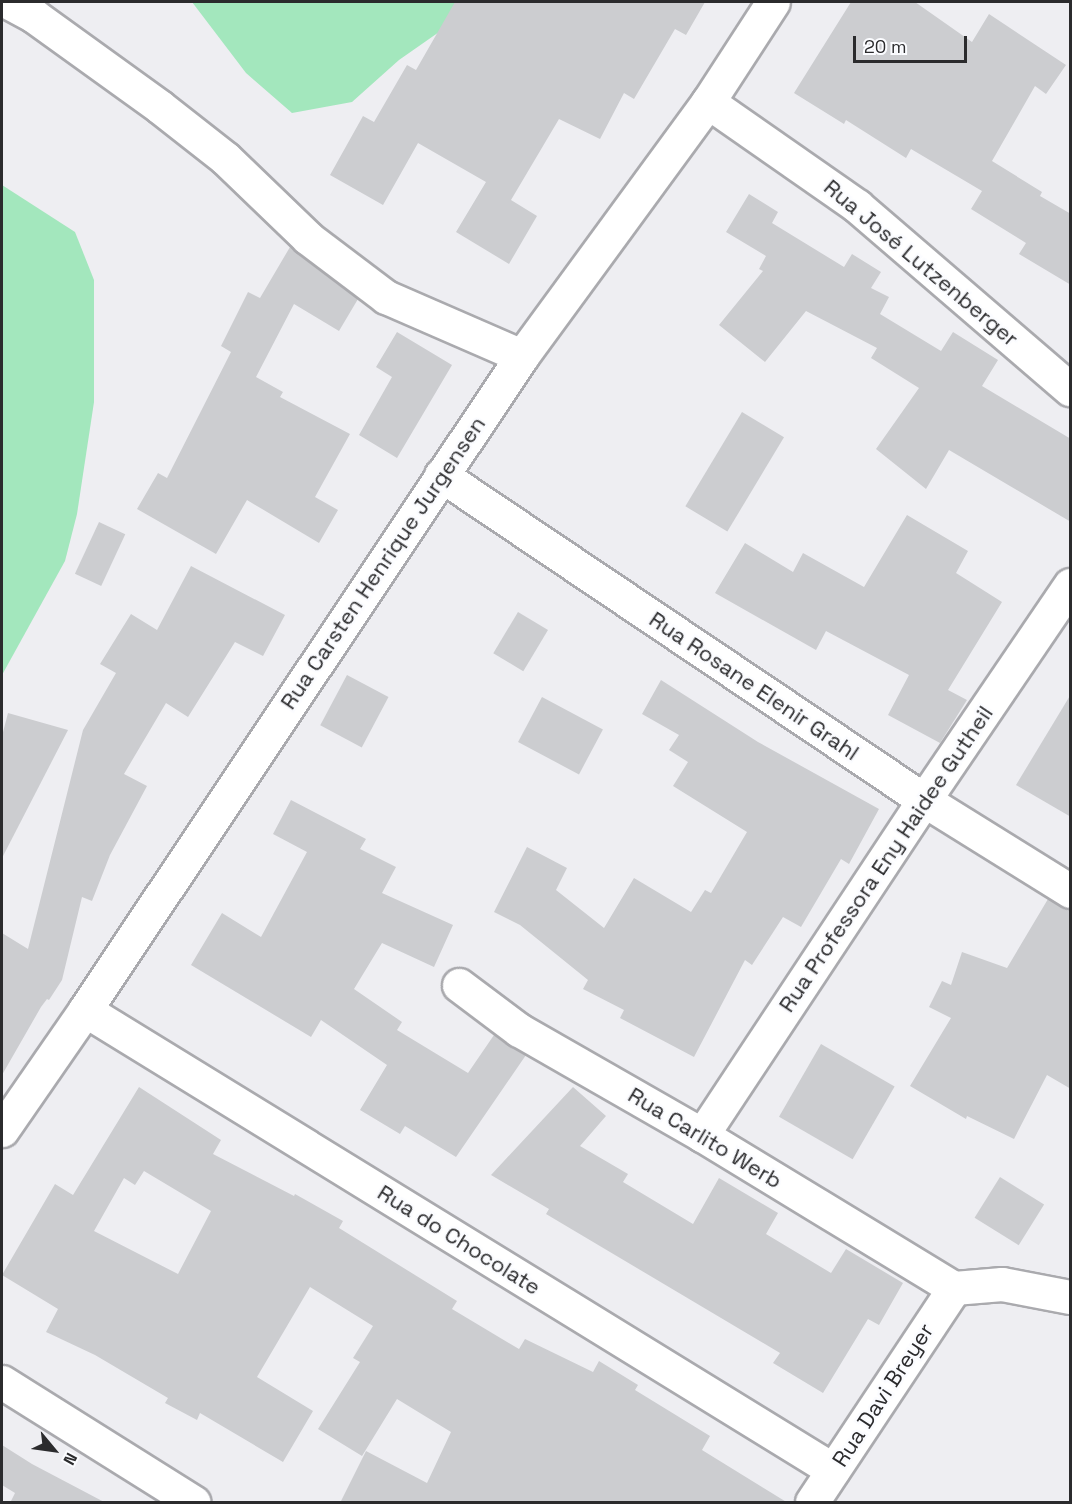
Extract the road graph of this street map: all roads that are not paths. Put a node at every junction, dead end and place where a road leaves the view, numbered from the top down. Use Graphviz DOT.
graph roads {
  1 [pos="8,2"];
  2 [pos="773,2"];
  3 [pos="708,102"];
  4 [pos="522,356"];
  5 [pos="1071,389"];
  6 [pos="441,475"];
  7 [pos="1071,585"];
  8 [pos="924,800"];
  9 [pos="1071,891"];
  10 [pos="459,986"];
  11 [pos="85,1010"];
  12 [pos="2,1130"];
  13 [pos="702,1134"];
  14 [pos="954,1288"];
  15 [pos="1071,1297"];
  16 [pos="2,1383"];
  17 [pos="833,1470"];
  18 [pos="194,1503"];
  19 [pos="812,1503"];
  1 -- 4 [label="street"];
  2 -- 3 [label="street, Rua Carsten Henrique Jurgensen"];
  3 -- 4 [label="street, Rua Carsten Henrique Jurgensen"];
  3 -- 5 [label="street, Rua José Lutzenberger"];
  4 -- 6 [label="street, Rua Carsten Henrique Jurgensen"];
  6 -- 8 [label="street, Rua Rosane Elenir Grahl"];
  6 -- 11 [label="street, Rua Carsten Henrique Jurgensen"];
  7 -- 8 [label="street, Rua Professora Eny Haidee Gutheil"];
  8 -- 9 [label="street, Rua Rosane Elenir Grahl"];
  8 -- 13 [label="street, Rua Professora Eny Haidee Gutheil"];
  10 -- 13 [label="street, Rua Carlito Werb"];
  11 -- 12 [label="street, Rua Carsten Henrique Jurgensen"];
  11 -- 17 [label="street, Rua do Chocolate"];
  13 -- 14 [label="street, Rua Carlito Werb"];
  14 -- 15 [label="street"];
  14 -- 17 [label="street, Rua Davi Breyer"];
  16 -- 18 [label="street"];
  17 -- 19 [label="street, Rua Davi Breyer"];
}
